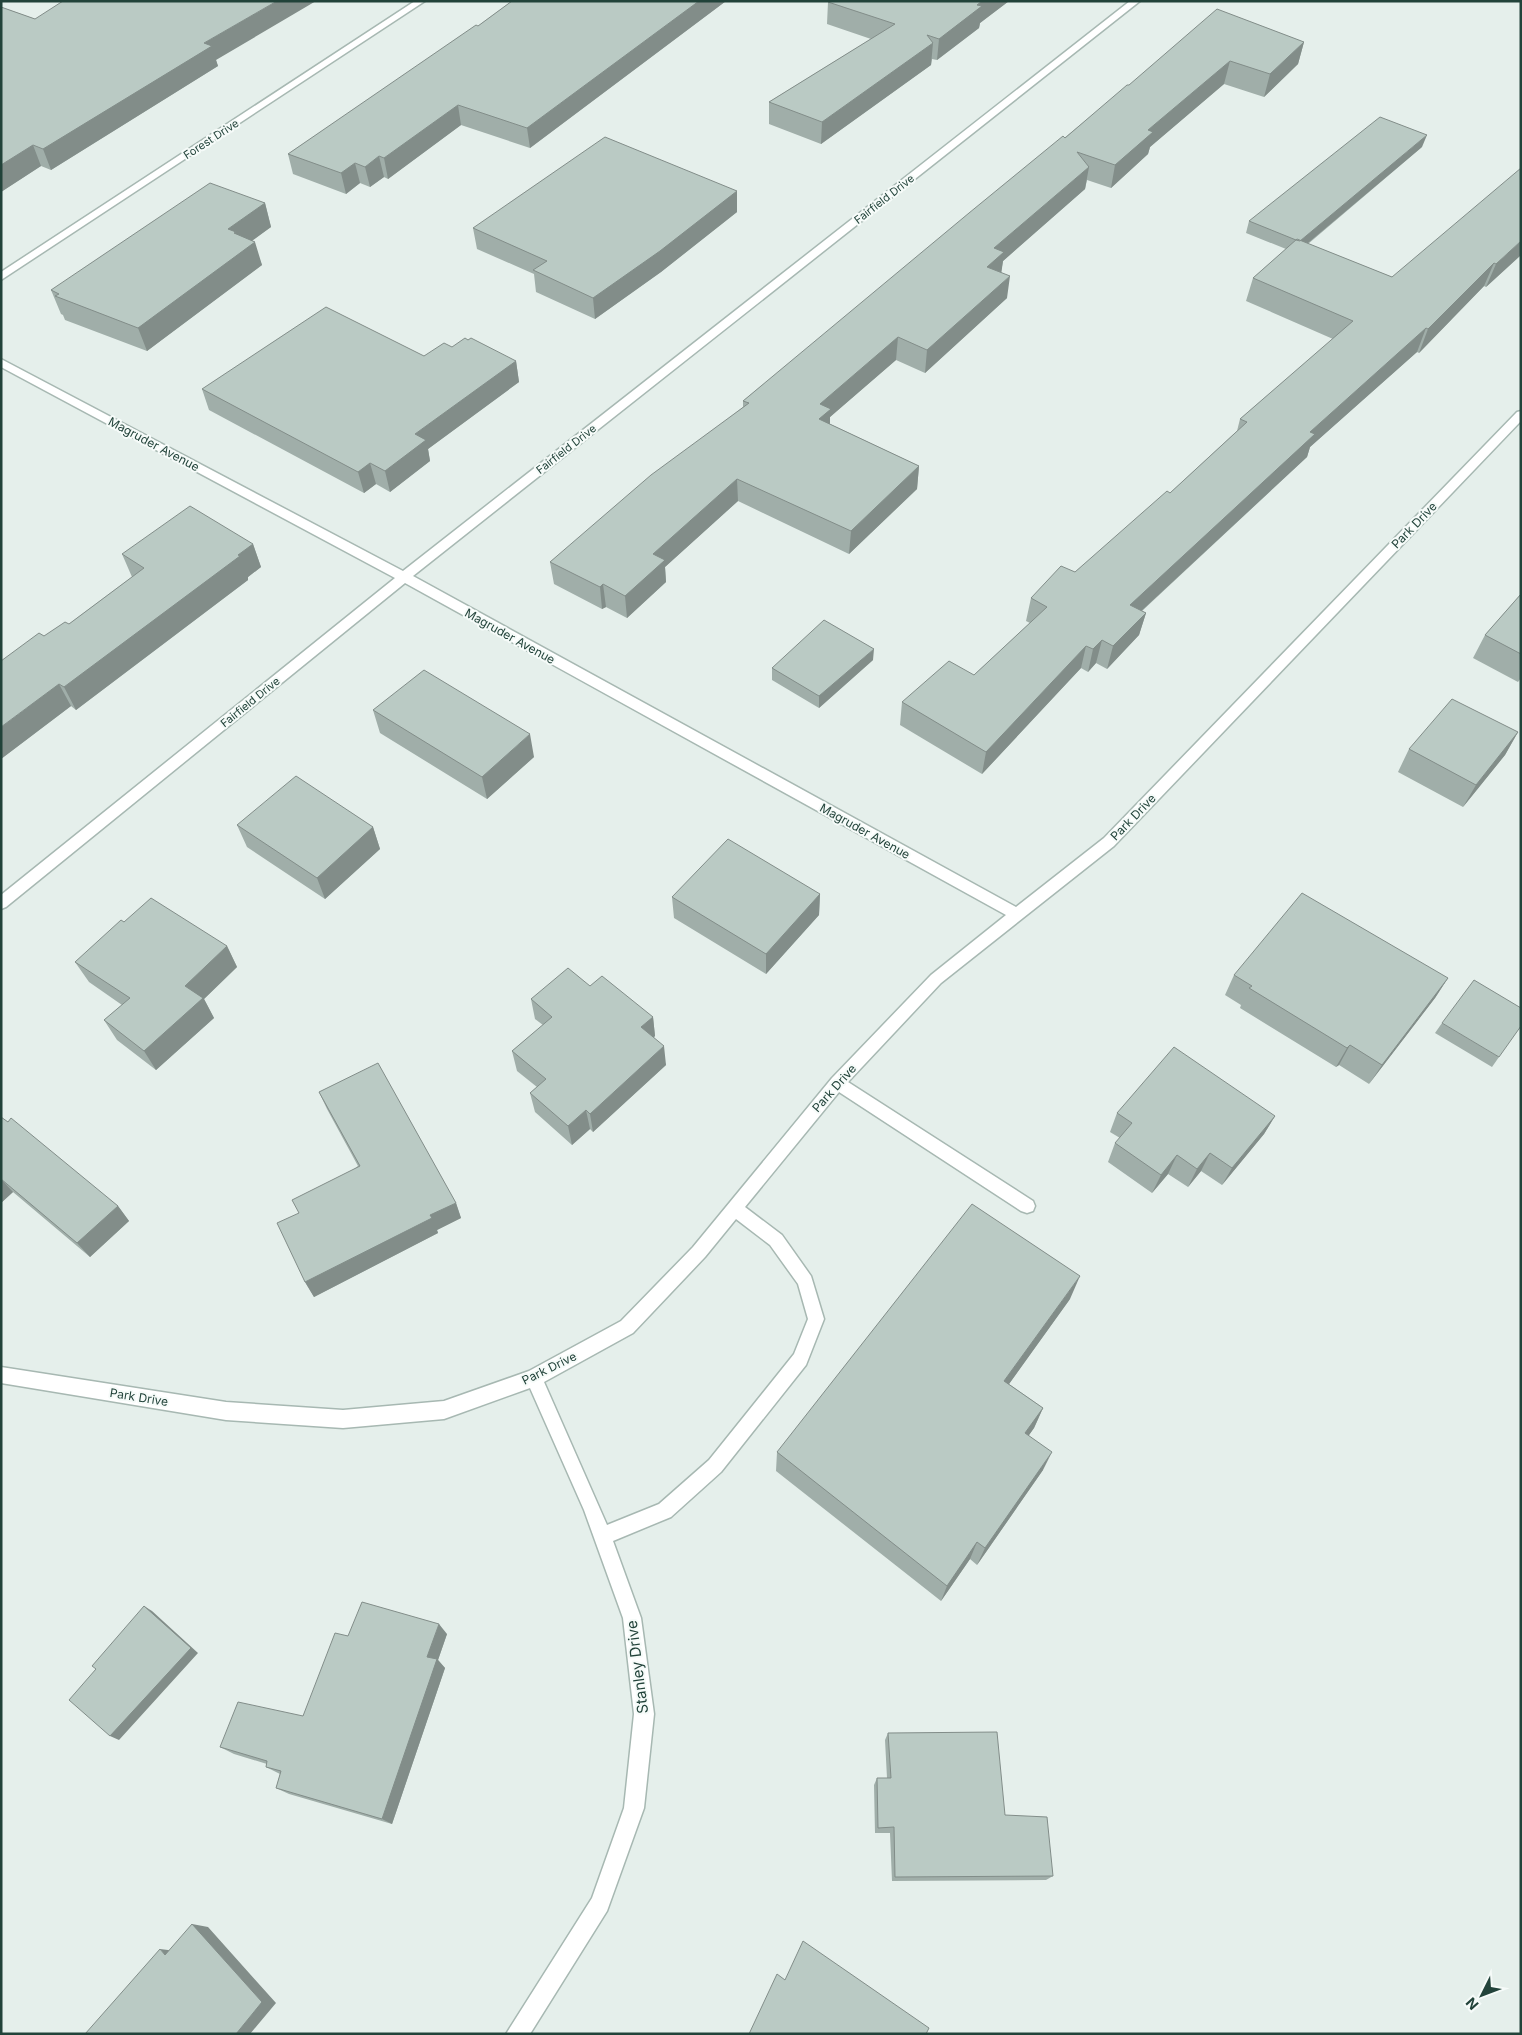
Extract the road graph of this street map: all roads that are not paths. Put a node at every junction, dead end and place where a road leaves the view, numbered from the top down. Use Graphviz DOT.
graph roads {
  1 [pos="421,1"];
  2 [pos="1136,1"];
  3 [pos="1,277"];
  4 [pos="1,362"];
  5 [pos="1521,414"];
  6 [pos="404,577"];
  7 [pos="1,903"];
  8 [pos="1016,914"];
  9 [pos="838,1083"];
  10 [pos="1027,1206"];
  11 [pos="735,1209"];
  12 [pos="1,1375"];
  13 [pos="534,1378"];
  14 [pos="603,1536"];
  15 [pos="517,2034"];
  1 -- 3 [label="street, Forest Drive"];
  2 -- 6 [label="street, Fairfield Drive"];
  4 -- 6 [label="street, Magruder Avenue"];
  5 -- 8 [label="street, Park Drive"];
  6 -- 7 [label="street, Fairfield Drive"];
  6 -- 8 [label="street, Magruder Avenue"];
  8 -- 9 [label="street, Park Drive"];
  9 -- 10 [label="street"];
  9 -- 11 [label="street, Park Drive"];
  11 -- 13 [label="street, Park Drive"];
  11 -- 14 [label="street"];
  12 -- 13 [label="street, Park Drive"];
  13 -- 14 [label="street, Stanley Drive"];
  14 -- 15 [label="street, Stanley Drive"];
}
